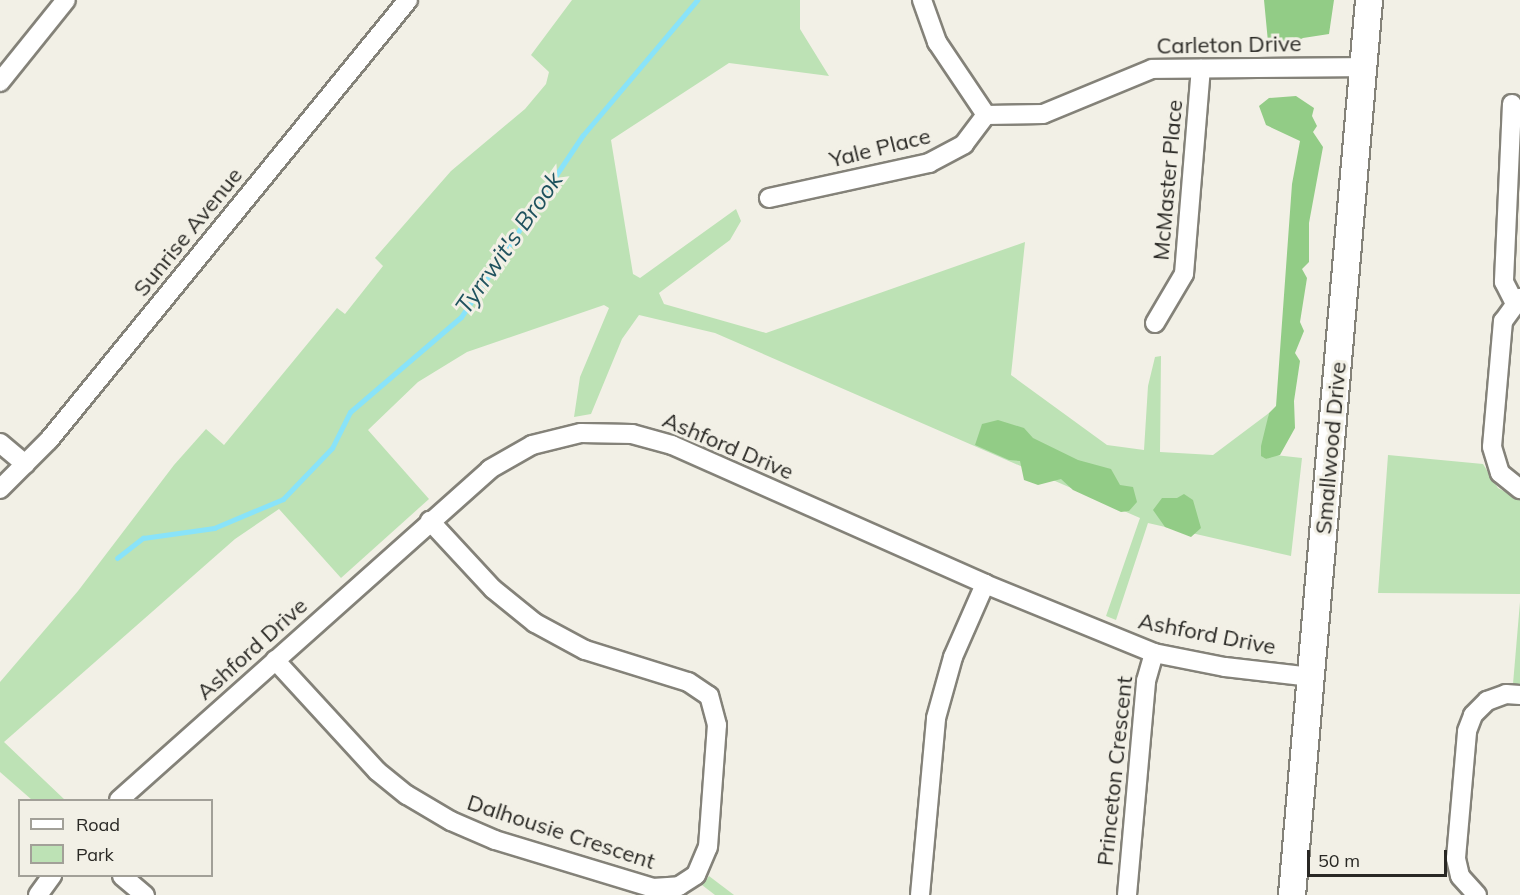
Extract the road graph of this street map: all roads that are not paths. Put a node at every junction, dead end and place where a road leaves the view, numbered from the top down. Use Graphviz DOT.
graph roads {
  1 [pos="66,0"];
  2 [pos="408,0"];
  3 [pos="922,0"];
  4 [pos="1369,0"];
  5 [pos="1363,66"];
  6 [pos="1201,69"];
  7 [pos="0,82"];
  8 [pos="1512,104"];
  9 [pos="986,116"];
  10 [pos="769,198"];
  11 [pos="1517,300"];
  12 [pos="1155,322"];
  13 [pos="0,443"];
  14 [pos="25,464"];
  15 [pos="0,489"];
  16 [pos="1520,489"];
  17 [pos="430,521"];
  18 [pos="985,584"];
  19 [pos="1154,652"];
  20 [pos="275,660"];
  21 [pos="1311,677"];
  22 [pos="1520,695"];
  23 [pos="121,799"];
  24 [pos="51,877"];
  25 [pos="123,877"];
  26 [pos="38,895"];
  27 [pos="145,895"];
  28 [pos="920,895"];
  29 [pos="1127,895"];
  30 [pos="1292,895"];
  31 [pos="1477,895"];
  1 -- 7 [label="street"];
  2 -- 14 [label="street, Sunrise Avenue"];
  3 -- 9 [label="street"];
  4 -- 5 [label="street, Smallwood Drive"];
  5 -- 6 [label="street, Carleton Drive"];
  5 -- 21 [label="street, Smallwood Drive"];
  6 -- 9 [label="street, Carleton Drive"];
  6 -- 12 [label="street, McMaster Place"];
  8 -- 11 [label="street"];
  9 -- 10 [label="street, Yale Place"];
  11 -- 16 [label="street"];
  13 -- 14 [label="street"];
  14 -- 15 [label="street, Sunrise Avenue"];
  17 -- 18 [label="street, Ashford Drive"];
  17 -- 20 [label="street, Ashford Drive"];
  17 -- 20 [label="street, Dalhousie Crescent"];
  18 -- 19 [label="street, Ashford Drive"];
  18 -- 28 [label="street"];
  19 -- 21 [label="street, Ashford Drive"];
  19 -- 29 [label="street, Princeton Crescent"];
  20 -- 23 [label="street, Ashford Drive"];
  21 -- 30 [label="street, Smallwood Drive"];
  22 -- 31 [label="street"];
  24 -- 26 [label="street"];
  25 -- 27 [label="street"];
}
